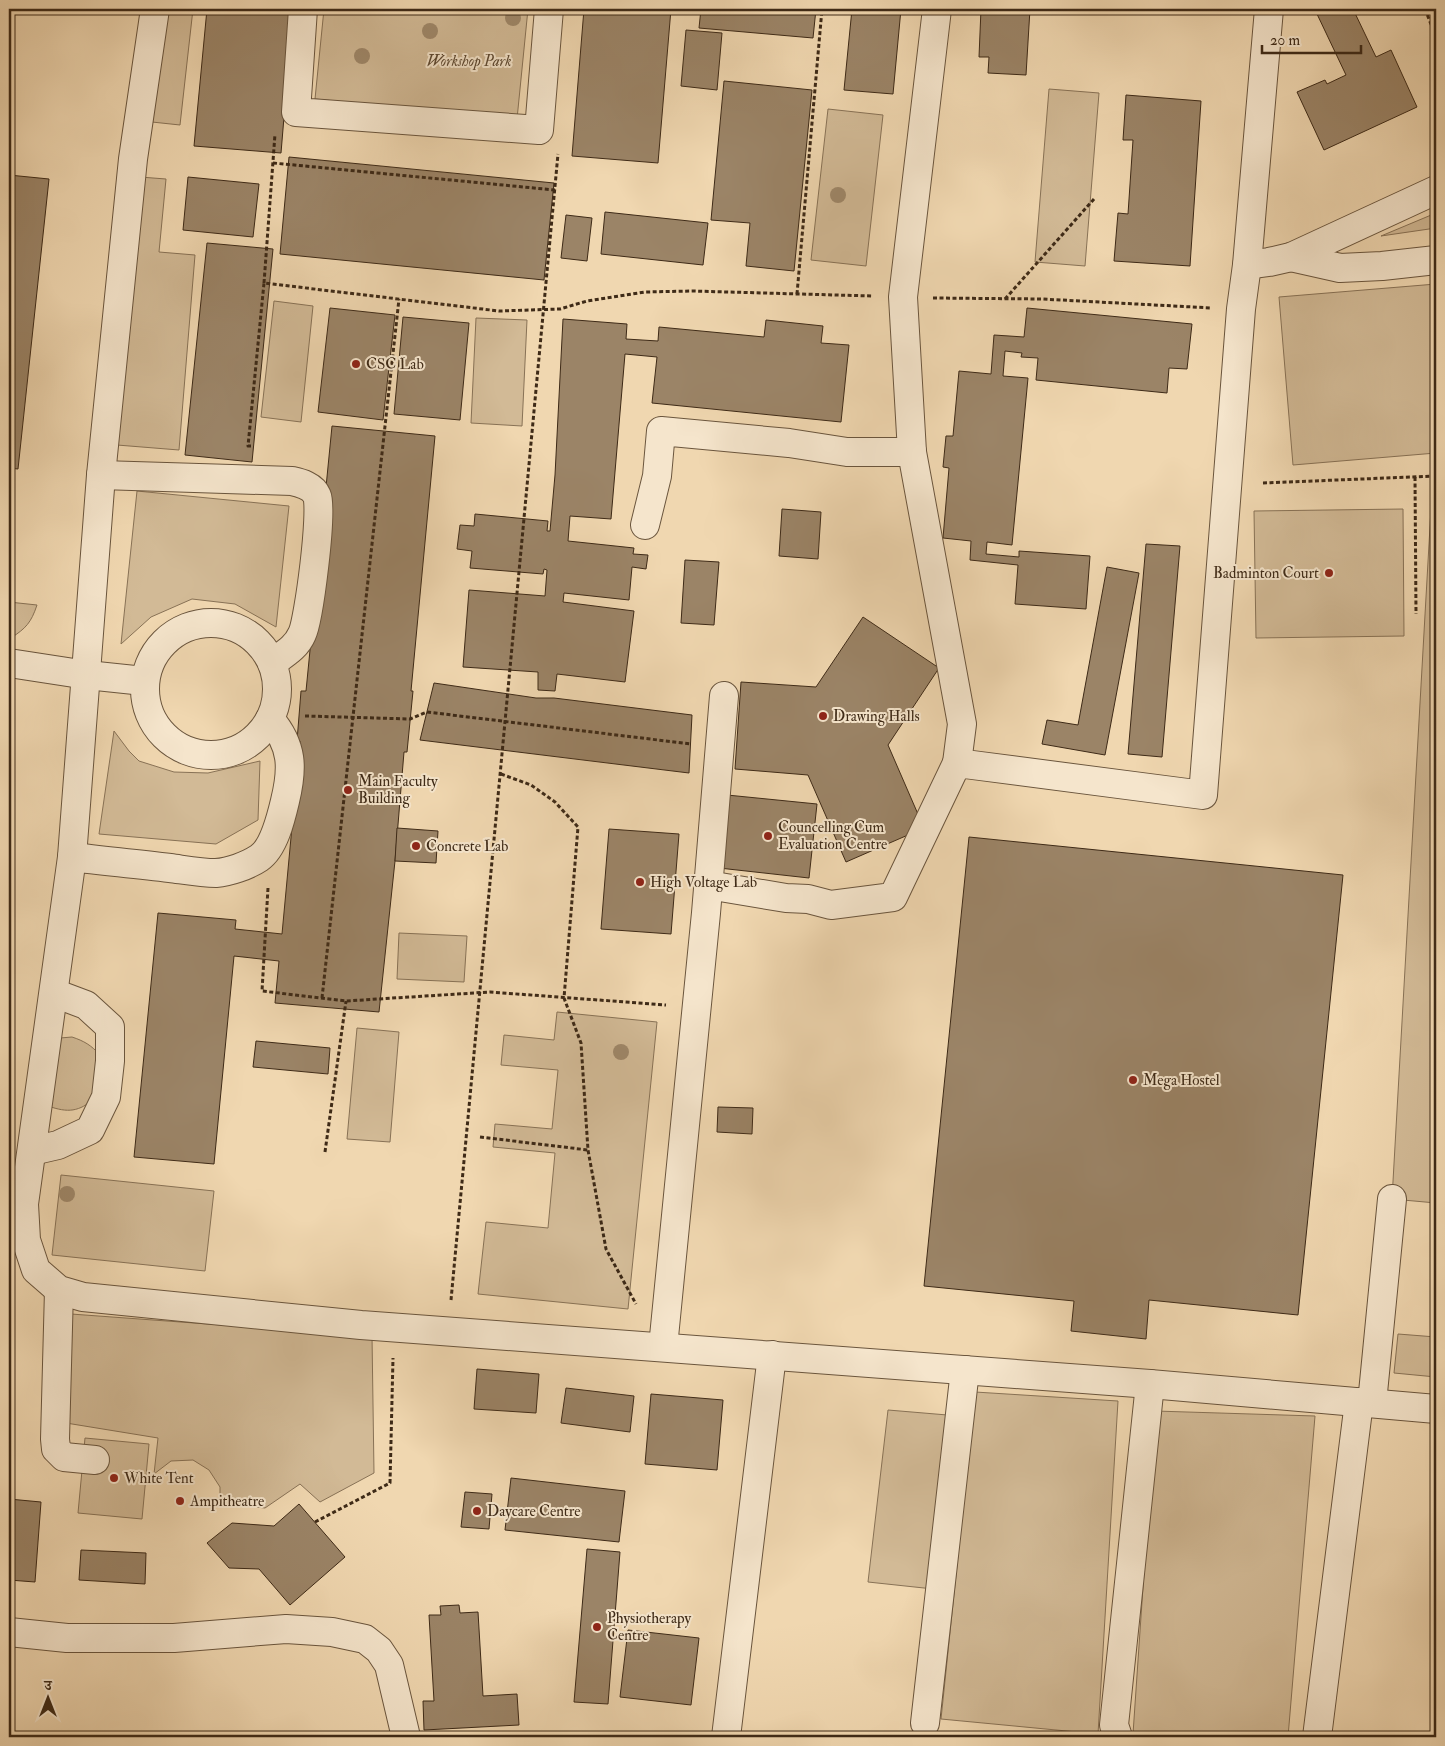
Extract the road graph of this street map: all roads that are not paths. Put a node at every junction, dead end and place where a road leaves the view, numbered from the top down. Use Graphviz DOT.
graph roads {
  1 [pos="155,9"];
  2 [pos="303,9"];
  3 [pos="549,9"];
  4 [pos="937,9"];
  5 [pos="1269,9"];
  6 [pos="1436,190"];
  7 [pos="1291,256"];
  8 [pos="1436,260"];
  9 [pos="1247,265"];
  10 [pos="912,452"];
  11 [pos="101,475"];
  12 [pos="645,525"];
  13 [pos="272,662"];
  14 [pos="9,663"];
  15 [pos="87,675"];
  16 [pos="144,681"];
  17 [pos="724,696"];
  18 [pos="273,710"];
  19 [pos="957,763"];
  20 [pos="72,857"];
  21 [pos="708,885"];
  22 [pos="54,993"];
  23 [pos="32,1151"];
  24 [pos="1392,1199"];
  25 [pos="59,1290"];
  26 [pos="663,1347"];
  27 [pos="772,1355"];
  28 [pos="966,1370"];
  29 [pos="1150,1384"];
  30 [pos="1366,1402"];
  31 [pos="1436,1409"];
  32 [pos="95,1460"];
  33 [pos="9,1632"];
  34 [pos="925,1723"];
  35 [pos="406,1737"];
  36 [pos="726,1737"];
  37 [pos="1118,1737"];
  38 [pos="1317,1737"];
  1 -- 11 [label="street"];
  2 -- 3 [label="street"];
  4 -- 10 [label="street"];
  5 -- 9 [label="street"];
  6 -- 7 [label="street"];
  7 -- 8 [label="street"];
  7 -- 9 [label="street"];
  9 -- 19 [label="street"];
  10 -- 12 [label="street"];
  10 -- 19 [label="street"];
  11 -- 13 [label="street"];
  11 -- 15 [label="street"];
  13 -- 16 [label="street"];
  13 -- 18 [label="street"];
  14 -- 15 [label="street"];
  15 -- 16 [label="street"];
  15 -- 20 [label="street"];
  16 -- 18 [label="street"];
  17 -- 21 [label="street"];
  18 -- 20 [label="street"];
  19 -- 21 [label="street"];
  20 -- 22 [label="street"];
  21 -- 26 [label="street"];
  22 -- 23 [label="street"];
  22 -- 23 [label="street"];
  23 -- 25 [label="street"];
  24 -- 30 [label="street"];
  25 -- 26 [label="street"];
  25 -- 32 [label="street"];
  26 -- 27 [label="street"];
  27 -- 28 [label="street"];
  27 -- 36 [label="street"];
  28 -- 29 [label="street"];
  28 -- 34 [label="street"];
  29 -- 30 [label="street"];
  29 -- 37 [label="street"];
  30 -- 31 [label="street"];
  30 -- 38 [label="street"];
  33 -- 35 [label="street"];
}
